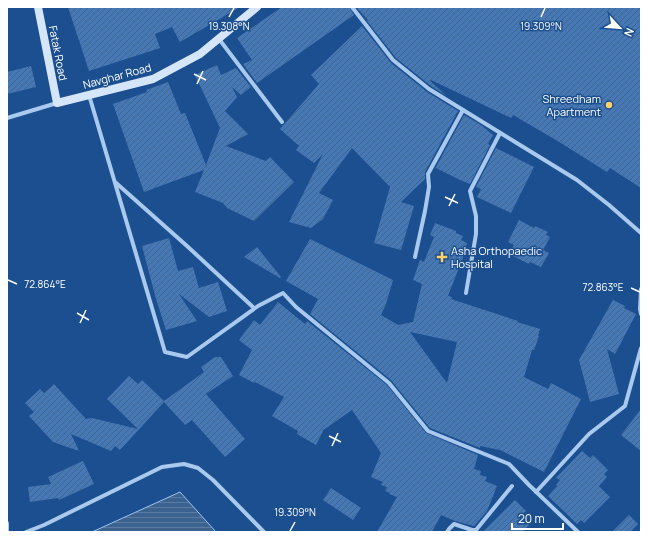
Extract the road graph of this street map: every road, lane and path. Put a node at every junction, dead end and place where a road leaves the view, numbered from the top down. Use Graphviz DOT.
graph roads {
  1 [pos="38,7"];
  2 [pos="257,7"];
  3 [pos="352,7"];
  4 [pos="218,38"];
  5 [pos="89,95"];
  6 [pos="57,103"];
  7 [pos="463,110"];
  8 [pos="7,118"];
  9 [pos="282,122"];
  10 [pos="500,133"];
  11 [pos="114,181"];
  12 [pos="641,233"];
  13 [pos="415,257"];
  14 [pos="641,288"];
  15 [pos="466,294"];
  16 [pos="254,308"];
  17 [pos="641,314"];
  18 [pos="641,348"];
  19 [pos="512,486"];
  20 [pos="536,492"];
  21 [pos="7,524"];
  22 [pos="7,532"];
  23 [pos="26,532"];
  24 [pos="264,532"];
  25 [pos="447,532"];
  26 [pos="578,532"];
  1 -- 6 [label="main road, Fatak Road"];
  2 -- 4 [label="main road, Navghar Road"];
  3 -- 7 [label="street"];
  4 -- 5 [label="main road, Navghar Road"];
  4 -- 9 [label="street"];
  5 -- 6 [label="main road, Navghar Road"];
  5 -- 11 [label="street"];
  6 -- 8 [label="street"];
  7 -- 10 [label="street"];
  7 -- 13 [label="street"];
  10 -- 12 [label="street"];
  10 -- 15 [label="street"];
  11 -- 16 [label="street"];
  11 -- 16 [label="street"];
  14 -- 17 [label="street"];
  16 -- 20 [label="street"];
  18 -- 20 [label="street"];
  19 -- 25 [label="street"];
  20 -- 26 [label="street"];
  21 -- 22 [label="street"];
  23 -- 24 [label="street"];
}
